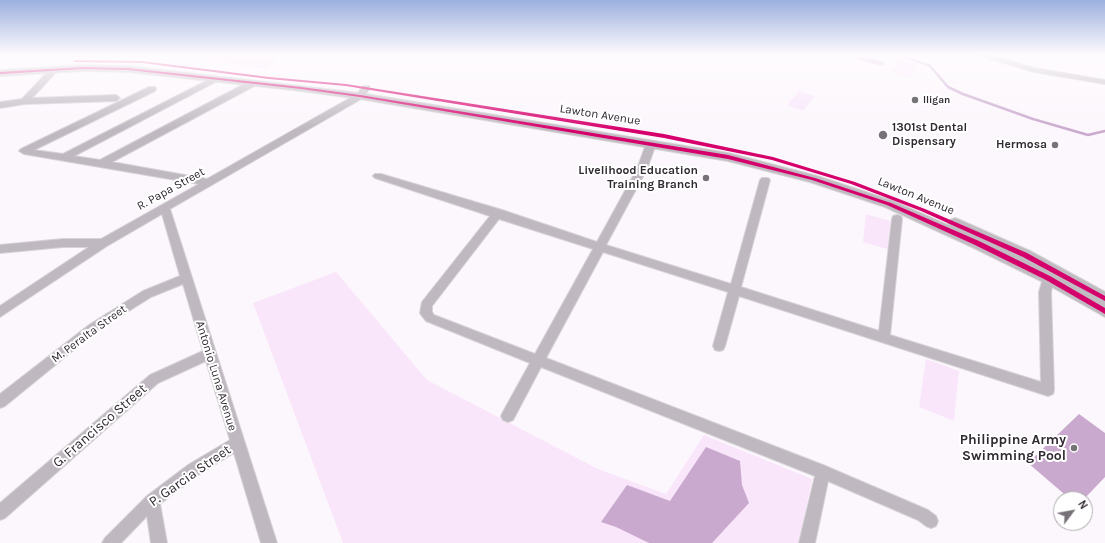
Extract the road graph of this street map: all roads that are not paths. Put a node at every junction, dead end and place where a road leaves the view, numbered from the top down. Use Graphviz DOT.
graph roads {
  1 [pos="46,79"];
  2 [pos="217,79"];
  3 [pos="219,79"];
  4 [pos="267,79"];
  5 [pos="1088,79"];
  6 [pos="1105,82"];
  7 [pos="252,84"];
  8 [pos="152,89"];
  9 [pos="363,92"];
  10 [pos="116,98"];
  11 [pos="25,102"];
  12 [pos="0,105"];
  13 [pos="651,144"];
  14 [pos="65,157"];
  15 [pos="101,164"];
  16 [pos="378,176"];
  17 [pos="765,180"];
  18 [pos="210,183"];
  19 [pos="165,208"];
  20 [pos="498,213"];
  21 [pos="897,219"];
  22 [pos="103,243"];
  23 [pos="599,247"];
  24 [pos="0,249"];
  25 [pos="186,278"];
  26 [pos="1048,278"];
  27 [pos="734,290"];
  28 [pos="1105,299"];
  29 [pos="1105,311"];
  30 [pos="0,312"];
  31 [pos="884,338"];
  32 [pos="719,346"];
  33 [pos="210,354"];
  34 [pos="538,361"];
  35 [pos="0,402"];
  36 [pos="508,416"];
  37 [pos="237,444"];
  38 [pos="823,472"];
  39 [pos="152,501"];
  40 [pos="0,513"];
  41 [pos="931,522"];
  42 [pos="110,543"];
  43 [pos="159,543"];
  44 [pos="269,543"];
  45 [pos="807,543"];
  1 -- 11 [label="street"];
  2 -- 14 [label="street"];
  3 -- 7 [label="main road, Lawton Avenue"];
  4 -- 9 [label="main road, Lawton Avenue"];
  5 -- 6 [label="street"];
  7 -- 9 [label="main road, Lawton Avenue"];
  7 -- 15 [label="street"];
  8 -- 14 [label="street"];
  9 -- 13 [label="main road, Lawton Avenue"];
  9 -- 18 [label="street, R. Papa Street"];
  9 -- 28 [label="main road, Lawton Avenue"];
  10 -- 11 [label="street"];
  11 -- 12 [label="street"];
  13 -- 23 [label="street"];
  13 -- 26 [label="main road, Lawton Avenue"];
  14 -- 15 [label="street"];
  15 -- 18 [label="street"];
  16 -- 20 [label="street"];
  17 -- 27 [label="street"];
  18 -- 19 [label="street, R. Papa Street"];
  19 -- 22 [label="street, R. Papa Street"];
  19 -- 25 [label="street, Antonio Luna Avenue"];
  20 -- 23 [label="street"];
  20 -- 34 [label="street"];
  21 -- 31 [label="street"];
  22 -- 24 [label="street"];
  22 -- 30 [label="street, R. Papa Street"];
  23 -- 27 [label="street"];
  23 -- 34 [label="street"];
  25 -- 33 [label="street, Antonio Luna Avenue"];
  25 -- 35 [label="street, M. Peralta Street"];
  26 -- 29 [label="main road, Lawton Avenue"];
  26 -- 31 [label="street"];
  27 -- 31 [label="street"];
  27 -- 32 [label="street"];
  33 -- 37 [label="street, Antonio Luna Avenue"];
  33 -- 40 [label="street, G. Francisco Street"];
  34 -- 36 [label="street"];
  34 -- 38 [label="street"];
  37 -- 39 [label="street, P. Garcia Street"];
  37 -- 44 [label="street, Antonio Luna Avenue"];
  38 -- 41 [label="street"];
  38 -- 45 [label="street"];
  39 -- 42 [label="street, P. Garcia Street"];
  39 -- 43 [label="street"];
}
